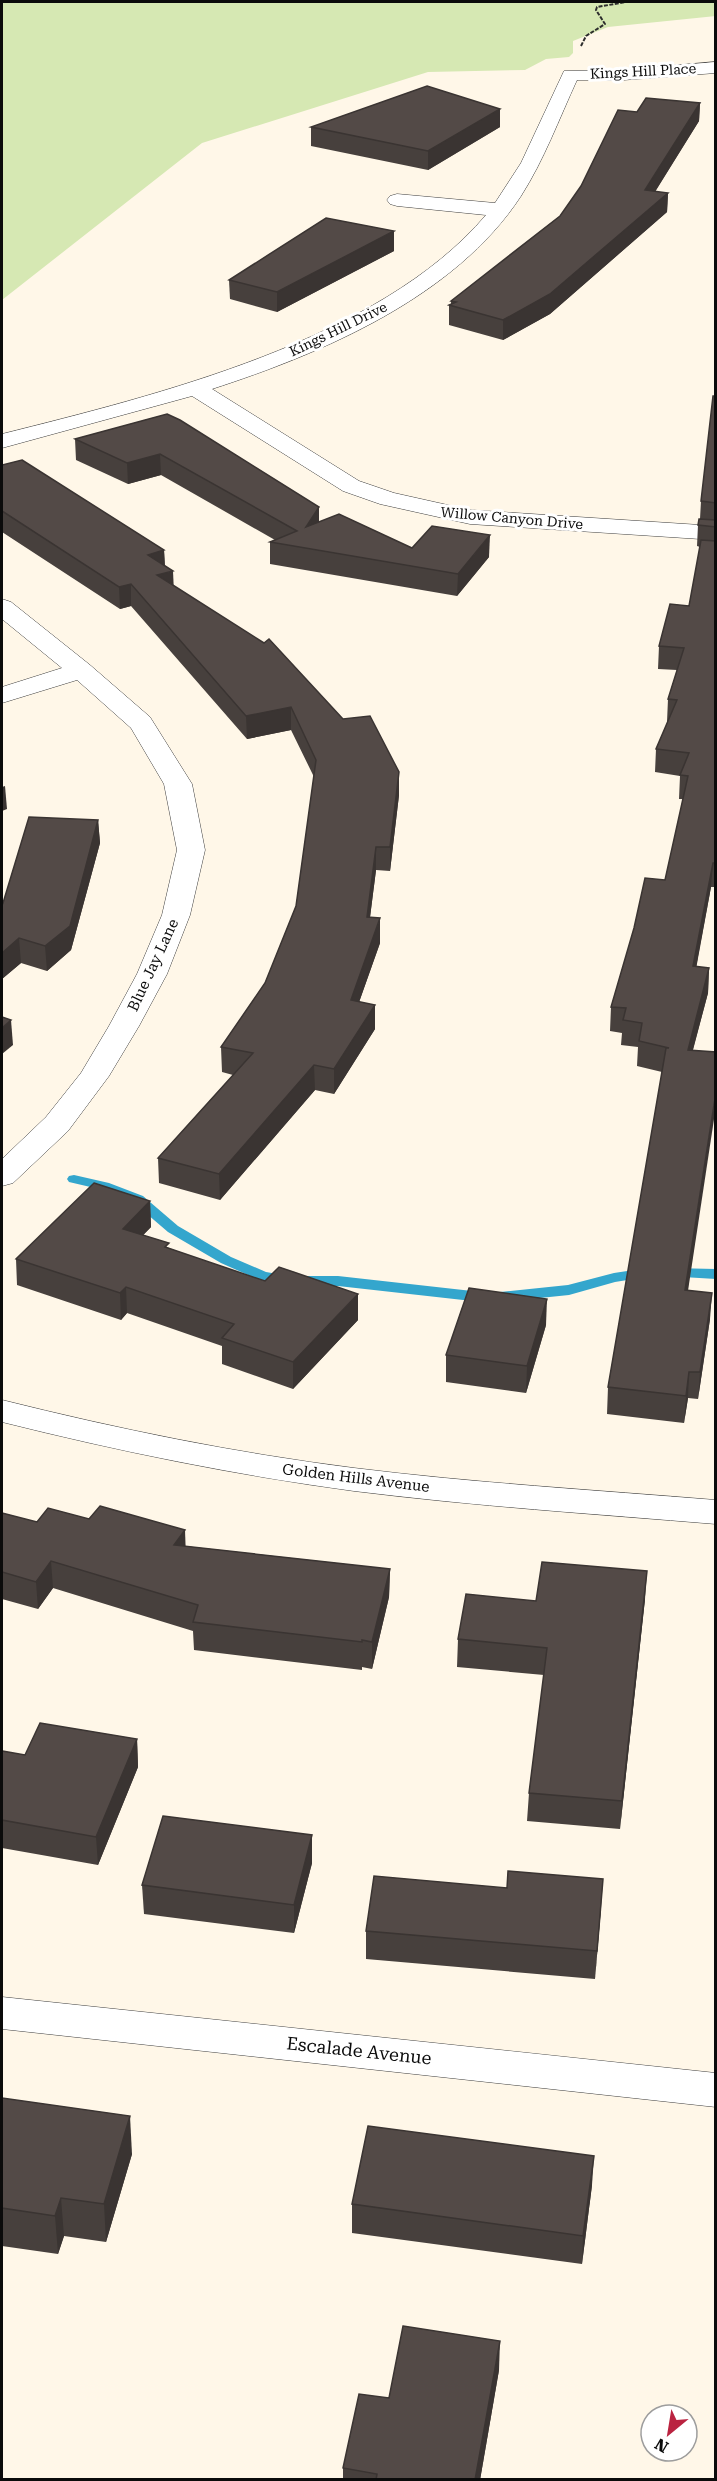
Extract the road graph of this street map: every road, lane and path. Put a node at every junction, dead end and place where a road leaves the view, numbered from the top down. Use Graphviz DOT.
graph roads {
  1 [pos="626,2"];
  2 [pos="716,67"];
  3 [pos="570,75"];
  4 [pos="397,200"];
  5 [pos="501,210"];
  6 [pos="195,388"];
  7 [pos="2,441"];
  8 [pos="716,533"];
  9 [pos="2,607"];
  10 [pos="81,670"];
  11 [pos="2,695"];
  12 [pos="2,1176"];
  13 [pos="2,1411"];
  14 [pos="716,1512"];
  15 [pos="2,2013"];
  16 [pos="716,2090"];
  1 -- 3 [label="path"];
  2 -- 3 [label="street, Kings Hill Place"];
  3 -- 5 [label="street, Kings Hill Drive"];
  4 -- 5 [label="street"];
  5 -- 6 [label="street, Kings Hill Drive"];
  6 -- 7 [label="street, Kings Hill Drive"];
  6 -- 8 [label="street, Willow Canyon Drive"];
  9 -- 10 [label="street, Blue Jay Lane"];
  10 -- 11 [label="street"];
  10 -- 12 [label="street, Blue Jay Lane"];
  13 -- 14 [label="street, Golden Hills Avenue"];
  15 -- 16 [label="street, Escalade Avenue"];
}
